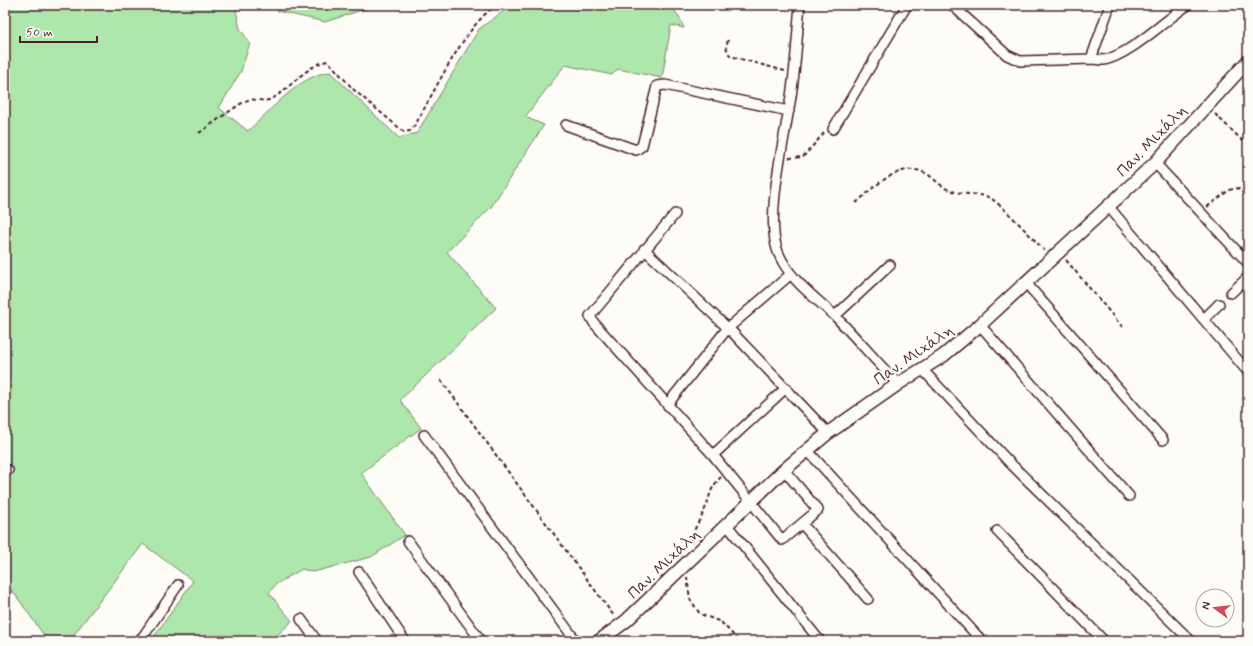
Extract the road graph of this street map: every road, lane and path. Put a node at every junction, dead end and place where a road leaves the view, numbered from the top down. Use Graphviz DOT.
graph roads {
  1 [pos="497,5"];
  2 [pos="800,5"];
  3 [pos="907,5"];
  4 [pos="952,5"];
  5 [pos="1110,5"];
  6 [pos="1188,5"];
  7 [pos="728,40"];
  8 [pos="1091,59"];
  9 [pos="1248,61"];
  10 [pos="794,73"];
  11 [pos="1207,106"];
  12 [pos="789,111"];
  13 [pos="566,125"];
  14 [pos="832,129"];
  15 [pos="199,133"];
  16 [pos="1248,146"];
  17 [pos="781,154"];
  18 [pos="1155,163"];
  19 [pos="1248,198"];
  20 [pos="856,203"];
  21 [pos="1108,206"];
  22 [pos="1200,212"];
  23 [pos="675,214"];
  24 [pos="644,249"];
  25 [pos="1056,256"];
  26 [pos="1248,263"];
  27 [pos="890,265"];
  28 [pos="791,274"];
  29 [pos="1248,277"];
  30 [pos="1026,283"];
  31 [pos="1231,293"];
  32 [pos="1219,304"];
  33 [pos="835,316"];
  34 [pos="1204,319"];
  35 [pos="980,325"];
  36 [pos="727,329"];
  37 [pos="1124,329"];
  38 [pos="922,369"];
  39 [pos="1248,372"];
  40 [pos="441,380"];
  41 [pos="898,384"];
  42 [pos="786,388"];
  43 [pos="667,405"];
  44 [pos="828,433"];
  45 [pos="424,435"];
  46 [pos="1163,440"];
  47 [pos="807,450"];
  48 [pos="713,455"];
  49 [pos="784,470"];
  50 [pos="1129,496"];
  51 [pos="750,502"];
  52 [pos="802,524"];
  53 [pos="728,525"];
  54 [pos="997,531"];
  55 [pos="408,541"];
  56 [pos="359,572"];
  57 [pos="178,585"];
  58 [pos="868,599"];
  59 [pos="301,619"];
  60 [pos="621,626"];
  61 [pos="140,641"];
  62 [pos="317,641"];
  63 [pos="405,641"];
  64 [pos="481,641"];
  65 [pos="576,641"];
  66 [pos="599,641"];
  67 [pos="820,641"];
  68 [pos="982,641"];
  69 [pos="1104,641"];
  70 [pos="1191,641"];
  1 -- 15 [label="path"];
  2 -- 10 [label="street"];
  3 -- 14 [label="street"];
  4 -- 8 [label="street"];
  5 -- 8 [label="street"];
  6 -- 8 [label="street"];
  7 -- 10 [label="path"];
  9 -- 11 [label="street, Παν. Μιχάλη"];
  10 -- 12 [label="street"];
  11 -- 16 [label="path"];
  11 -- 18 [label="street, Παν. Μιχάλη"];
  12 -- 13 [label="street"];
  12 -- 17 [label="street"];
  14 -- 17 [label="path"];
  17 -- 28 [label="street"];
  18 -- 21 [label="street, Παν. Μιχάλη"];
  18 -- 22 [label="street"];
  19 -- 22 [label="path"];
  20 -- 25 [label="path"];
  21 -- 25 [label="street, Παν. Μιχάλη"];
  21 -- 34 [label="street"];
  22 -- 26 [label="street"];
  23 -- 24 [label="street"];
  24 -- 36 [label="street"];
  24 -- 43 [label="street"];
  25 -- 30 [label="street, Παν. Μιχάλη"];
  25 -- 37 [label="path"];
  27 -- 33 [label="street"];
  28 -- 33 [label="street"];
  28 -- 36 [label="street"];
  29 -- 31 [label="street"];
  30 -- 35 [label="street, Παν. Μιχάλη"];
  30 -- 46 [label="street"];
  32 -- 34 [label="street"];
  33 -- 41 [label="street"];
  34 -- 39 [label="street"];
  35 -- 38 [label="street, Παν. Μιχάλη"];
  35 -- 50 [label="street"];
  36 -- 42 [label="street"];
  36 -- 43 [label="street"];
  38 -- 41 [label="street, Παν. Μιχάλη"];
  38 -- 70 [label="street"];
  40 -- 60 [label="path"];
  41 -- 44 [label="street, Παν. Μιχάλη"];
  42 -- 44 [label="street"];
  42 -- 48 [label="street"];
  43 -- 48 [label="street"];
  44 -- 47 [label="street, Παν. Μιχάλη"];
  45 -- 65 [label="street"];
  47 -- 49 [label="street, Παν. Μιχάλη"];
  47 -- 68 [label="street"];
  48 -- 51 [label="street"];
  49 -- 51 [label="street, Παν. Μιχάλη"];
  49 -- 52 [label="street"];
  51 -- 52 [label="street"];
  51 -- 53 [label="street, Παν. Μιχάλη"];
  52 -- 58 [label="street"];
  53 -- 60 [label="street, Παν. Μιχάλη"];
  53 -- 67 [label="street"];
  54 -- 69 [label="street"];
  55 -- 64 [label="street"];
  56 -- 63 [label="street"];
  57 -- 61 [label="street"];
  59 -- 62 [label="street"];
  60 -- 66 [label="street, Παν. Μιχάλη"];
}
